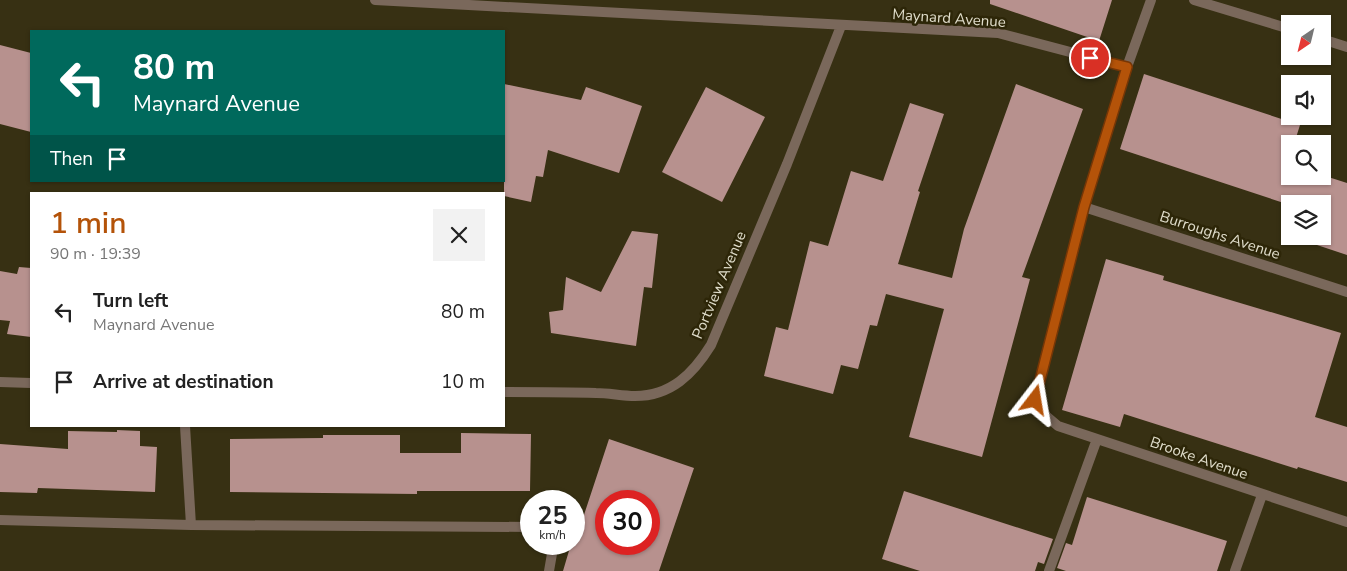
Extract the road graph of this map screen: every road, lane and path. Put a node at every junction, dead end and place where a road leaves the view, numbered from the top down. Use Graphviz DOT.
graph roads {
  1 [pos="375,0"];
  2 [pos="1151,0"];
  3 [pos="1194,0"];
  4 [pos="841,26"];
  5 [pos="1281,27"];
  6 [pos="1331,43"];
  7 [pos="1347,47"];
  8 [pos="1127,67"];
  9 [pos="1084,207"];
  10 [pos="1347,292"];
  11 [pos="0,382"];
  12 [pos="30,383"];
  13 [pos="505,392"];
  14 [pos="184,427"];
  15 [pos="1097,440"];
  16 [pos="1262,495"];
  17 [pos="0,520"];
  18 [pos="1347,522"];
  19 [pos="191,525"];
  20 [pos="520,526"];
  21 [pos="552,555"];
  22 [pos="549,571"];
  23 [pos="1049,571"];
  24 [pos="1235,571"];
  1 -- 4 [label="street, Maynard Avenue"];
  2 -- 8 [label="street"];
  3 -- 5 [label="street"];
  4 -- 8 [label="street, Maynard Avenue"];
  4 -- 13 [label="street, Portview Avenue"];
  6 -- 7 [label="street"];
  8 -- 9 [label="street"];
  9 -- 10 [label="street, Burroughs Avenue"];
  9 -- 15 [label="street, Brooke Avenue"];
  11 -- 12 [label="street"];
  14 -- 19 [label="street"];
  15 -- 16 [label="street, Brooke Avenue"];
  15 -- 23 [label="street"];
  16 -- 18 [label="street, Brooke Avenue"];
  16 -- 24 [label="street"];
  17 -- 19 [label="street"];
  19 -- 20 [label="street"];
  21 -- 22 [label="street"];
}
